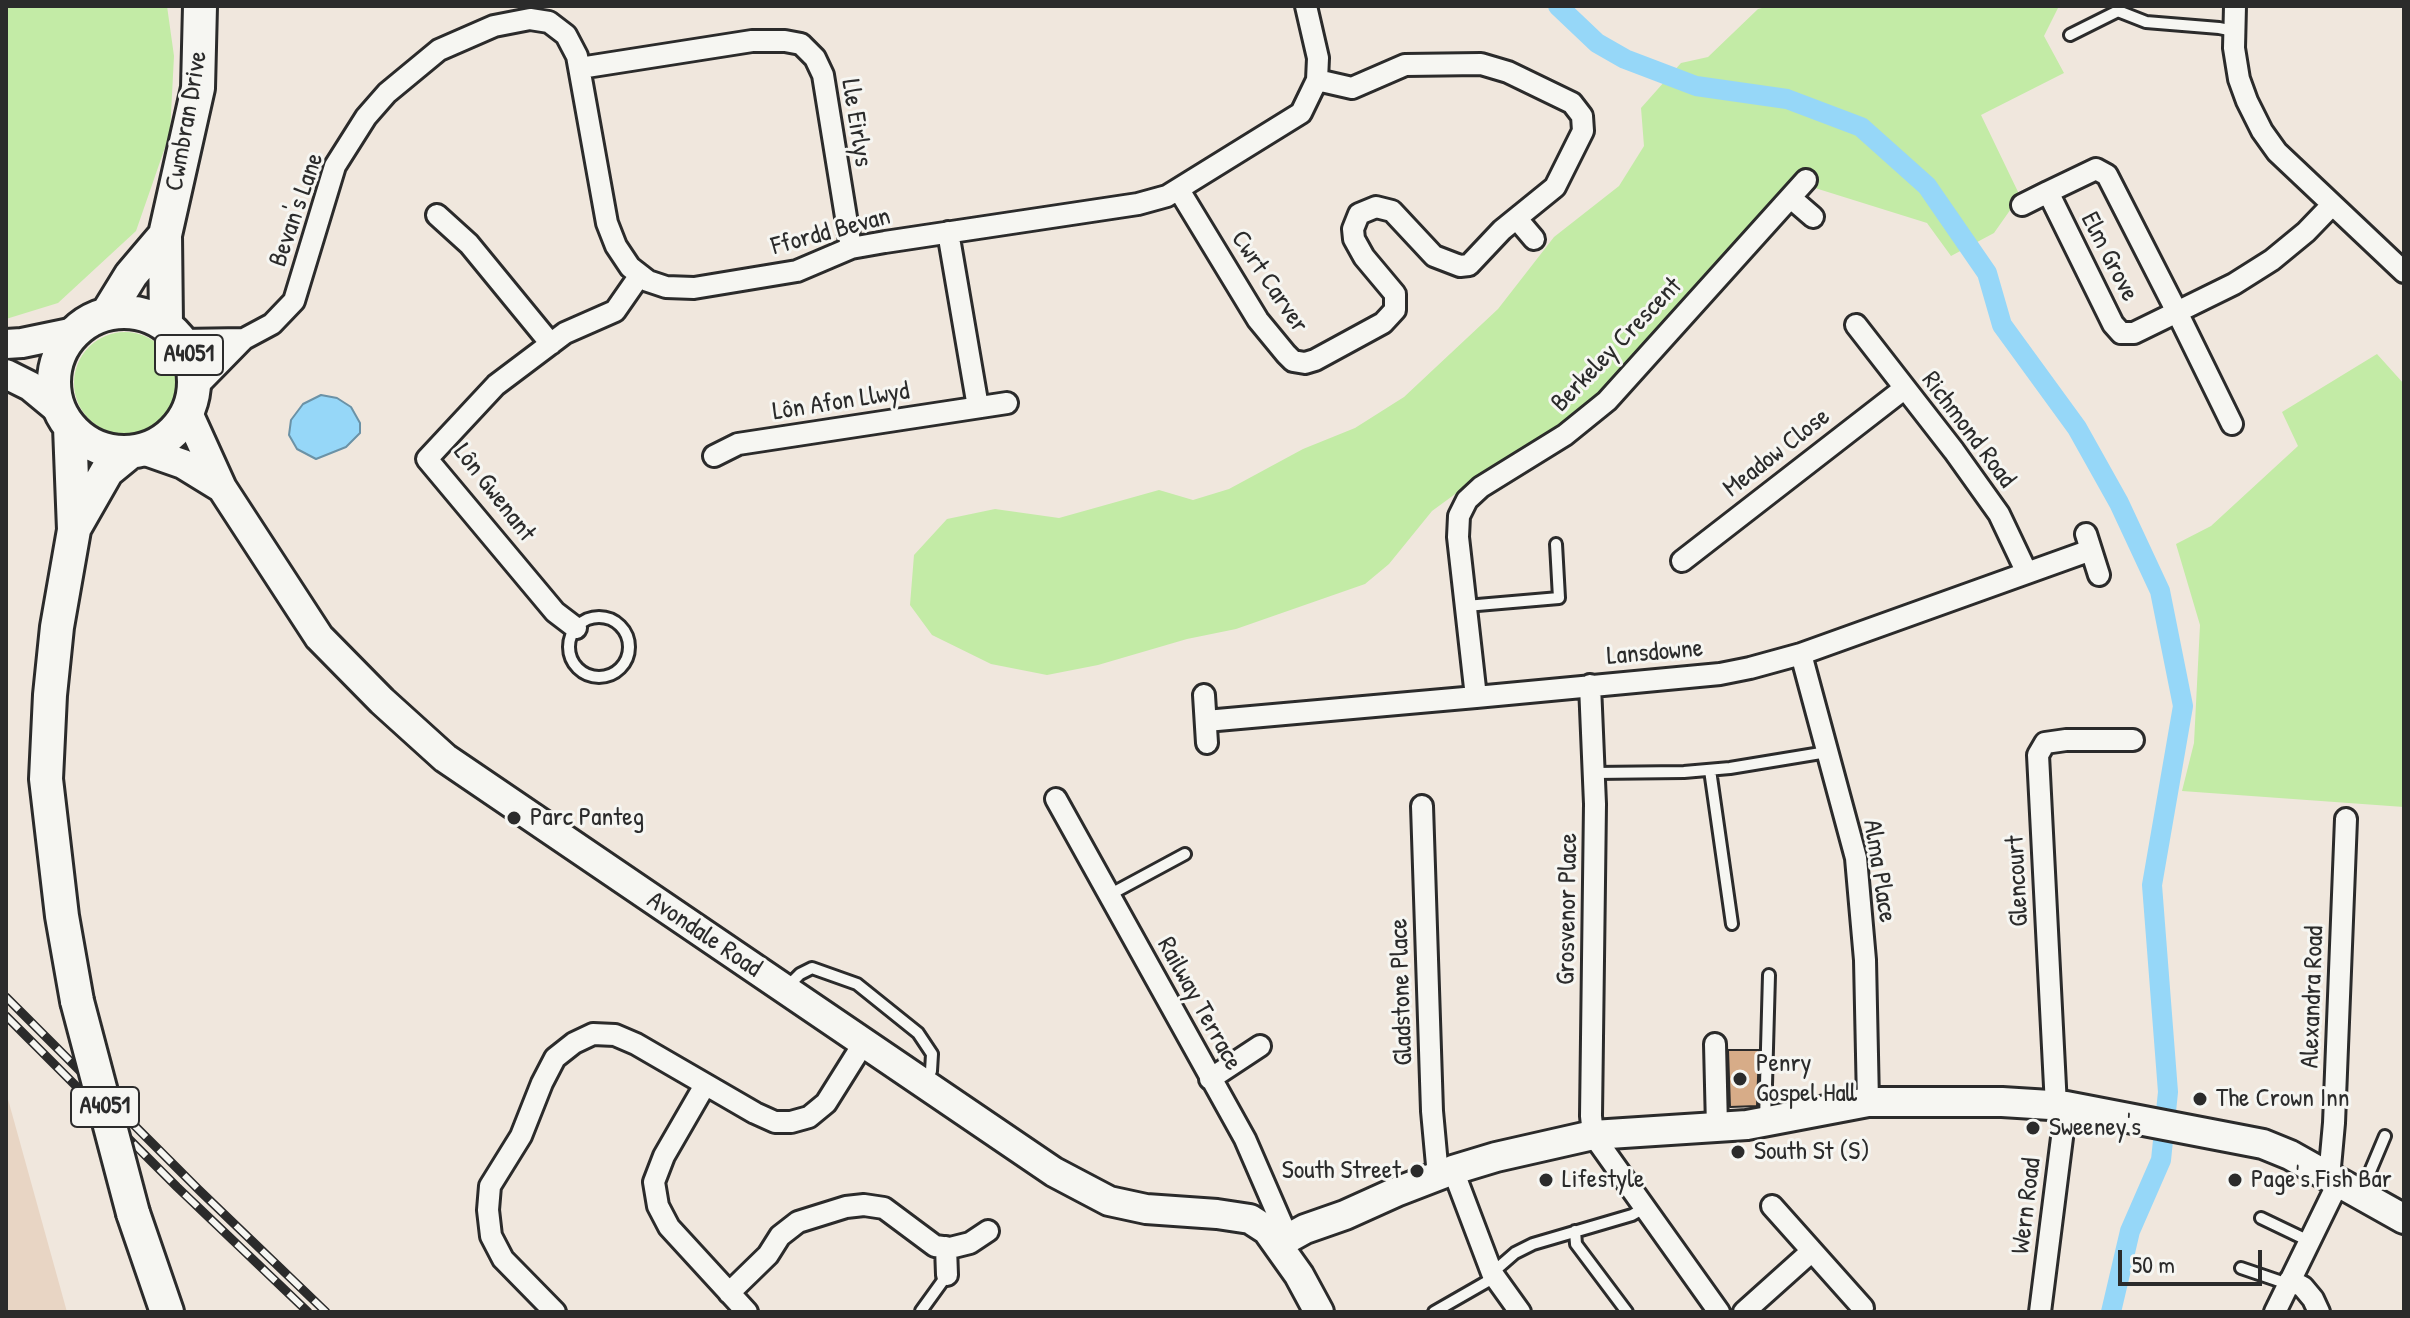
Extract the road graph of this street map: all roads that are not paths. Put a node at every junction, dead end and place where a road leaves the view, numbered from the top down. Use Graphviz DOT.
graph roads {
  1 [pos="200,6"];
  2 [pos="1306,6"];
  3 [pos="2235,6"];
  4 [pos="553,14"];
  5 [pos="2234,31"];
  6 [pos="2070,35"];
  7 [pos="580,68"];
  8 [pos="1317,80"];
  9 [pos="1806,180"];
  10 [pos="1179,190"];
  11 [pos="2048,192"];
  12 [pos="1791,198"];
  13 [pos="2022,205"];
  14 [pos="2332,205"];
  15 [pos="437,215"];
  16 [pos="1813,217"];
  17 [pos="1517,219"];
  18 [pos="948,232"];
  19 [pos="165,235"];
  20 [pos="1534,239"];
  21 [pos="851,248"];
  22 [pos="2404,272"];
  23 [pos="640,275"];
  24 [pos="2177,312"];
  25 [pos="107,314"];
  26 [pos="1856,325"];
  27 [pos="75,332"];
  28 [pos="173,333"];
  29 [pos="244,339"];
  30 [pos="6,344"];
  31 [pos="551,344"];
  32 [pos="6,374"];
  33 [pos="1905,388"];
  34 [pos="191,401"];
  35 [pos="1007,403"];
  36 [pos="978,407"];
  37 [pos="65,418"];
  38 [pos="2232,424"];
  39 [pos="136,451"];
  40 [pos="714,456"];
  41 [pos="222,488"];
  42 [pos="74,530"];
  43 [pos="1556,544"];
  44 [pos="1682,561"];
  45 [pos="2027,573"];
  46 [pos="2099,575"];
  47 [pos="1466,606"];
  48 [pos="576,628"];
  49 [pos="1801,654"];
  50 [pos="1590,685"];
  51 [pos="1204,695"];
  52 [pos="1476,697"];
  53 [pos="1206,721"];
  54 [pos="2133,740"];
  55 [pos="1207,743"];
  56 [pos="1827,752"];
  57 [pos="1710,770"];
  58 [pos="1594,773"];
  59 [pos="1056,799"];
  60 [pos="1422,806"];
  61 [pos="2346,819"];
  62 [pos="1185,854"];
  63 [pos="1109,895"];
  64 [pos="1732,924"];
  65 [pos="1769,975"];
  66 [pos="784,990"];
  67 [pos="863,1044"];
  68 [pos="1715,1044"];
  69 [pos="1260,1046"];
  70 [pos="1210,1079"];
  71 [pos="922,1083"];
  72 [pos="705,1085"];
  73 [pos="1868,1102"];
  74 [pos="2061,1106"];
  75 [pos="1765,1123"];
  76 [pos="1717,1127"];
  77 [pos="1593,1135"];
  78 [pos="2385,1136"];
  79 [pos="1446,1173"];
  80 [pos="2342,1185"];
  81 [pos="1772,1206"];
  82 [pos="1644,1208"];
  83 [pos="2261,1218"];
  84 [pos="2404,1219"];
  85 [pos="988,1231"];
  86 [pos="1575,1231"];
  87 [pos="1283,1241"];
  88 [pos="2309,1241"];
  89 [pos="946,1247"];
  90 [pos="1812,1251"];
  91 [pos="2241,1268"];
  92 [pos="947,1275"];
  93 [pos="1493,1275"];
  94 [pos="2289,1282"];
  95 [pos="729,1293"];
  96 [pos="1863,1308"];
  97 [pos="921,1311"];
  98 [pos="167,1312"];
  99 [pos="555,1312"];
  100 [pos="747,1312"];
  101 [pos="1319,1312"];
  102 [pos="1434,1312"];
  103 [pos="1520,1312"];
  104 [pos="1627,1312"];
  105 [pos="1719,1312"];
  106 [pos="1744,1312"];
  107 [pos="2040,1312"];
  108 [pos="2275,1312"];
  109 [pos="2319,1312"];
  1 -- 19 [label="main road, Cwmbran Drive / A4051"];
  2 -- 8 [label="street"];
  3 -- 5 [label="street"];
  4 -- 7 [label="street"];
  4 -- 29 [label="street, Bevan's Lane"];
  5 -- 6 [label="lane"];
  5 -- 14 [label="street"];
  7 -- 21 [label="street, Lle Eirlys"];
  7 -- 23 [label="street"];
  8 -- 10 [label="street, Ffordd Bevan"];
  8 -- 17 [label="street, Cwrt Carver"];
  9 -- 12 [label="street, Berkeley Crescent"];
  10 -- 17 [label="street, Cwrt Carver"];
  10 -- 18 [label="street, Ffordd Bevan"];
  11 -- 13 [label="street, Elm Grove"];
  11 -- 24 [label="street, Elm Grove"];
  11 -- 24 [label="street, Elm Grove"];
  12 -- 16 [label="street"];
  12 -- 47 [label="street, Berkeley Crescent"];
  14 -- 22 [label="street"];
  14 -- 24 [label="street, Elm Grove"];
  15 -- 31 [label="street"];
  17 -- 20 [label="street"];
  18 -- 21 [label="street, Ffordd Bevan"];
  18 -- 36 [label="street"];
  19 -- 25 [label="main road, A4051"];
  19 -- 28 [label="main road, A4051"];
  21 -- 23 [label="street, Ffordd Bevan"];
  23 -- 31 [label="street, Lôn Gwenant"];
  24 -- 38 [label="street, Elm Grove"];
  25 -- 27 [label="main road, A4051"];
  25 -- 28 [label="main road, A4051"];
  26 -- 33 [label="street, Richmond Road"];
  27 -- 30 [label="street"];
  27 -- 37 [label="main road, A4051"];
  28 -- 29 [label="street"];
  28 -- 34 [label="main road, A4051"];
  29 -- 34 [label="street, Bevan's Lane"];
  31 -- 48 [label="street, Lôn Gwenant"];
  32 -- 37 [label="street"];
  33 -- 44 [label="street, Meadow Close"];
  33 -- 45 [label="street, Richmond Road"];
  34 -- 39 [label="main road, A4051"];
  34 -- 41 [label="street, Avondale Road"];
  35 -- 36 [label="street, Lôn Afon Llwyd"];
  36 -- 40 [label="street, Lôn Afon Llwyd"];
  37 -- 39 [label="main road"];
  37 -- 42 [label="main road, A4051"];
  39 -- 41 [label="street, Avondale Road"];
  39 -- 42 [label="main road, A4051"];
  41 -- 66 [label="street, Avondale Road"];
  42 -- 98 [label="main road, A4051, bridge"];
  43 -- 47 [label="lane"];
  45 -- 46 [label="street, Lansdowne"];
  45 -- 49 [label="street, Lansdowne"];
  47 -- 52 [label="street, Berkeley Crescent"];
  48 -- 48 [label="lane"];
  49 -- 50 [label="street, Lansdowne"];
  49 -- 56 [label="street, Alma Place"];
  50 -- 52 [label="street, Lansdowne"];
  50 -- 58 [label="street, Grosvenor Place"];
  51 -- 53 [label="street"];
  52 -- 53 [label="street, Lansdowne"];
  53 -- 55 [label="street"];
  54 -- 74 [label="street, Glencourt"];
  56 -- 57 [label="lane"];
  56 -- 73 [label="street, Alma Place"];
  57 -- 58 [label="lane"];
  57 -- 64 [label="lane"];
  58 -- 77 [label="street, Grosvenor Place"];
  59 -- 63 [label="street, Railway Terrace"];
  60 -- 79 [label="street, Gladstone Place"];
  61 -- 80 [label="street, Alexandra Road"];
  62 -- 63 [label="lane"];
  63 -- 70 [label="street, Railway Terrace"];
  65 -- 75 [label="lane"];
  66 -- 67 [label="street, Avondale Road"];
  66 -- 71 [label="lane"];
  67 -- 71 [label="street, Avondale Road"];
  67 -- 72 [label="street"];
  68 -- 76 [label="street"];
  69 -- 70 [label="street"];
  70 -- 87 [label="street, Railway Terrace"];
  71 -- 87 [label="street, Avondale Road"];
  72 -- 95 [label="street"];
  72 -- 99 [label="street"];
  73 -- 74 [label="street"];
  73 -- 75 [label="street"];
  74 -- 80 [label="street"];
  74 -- 107 [label="street, Wern Road"];
  75 -- 76 [label="street"];
  76 -- 77 [label="street"];
  77 -- 79 [label="street"];
  77 -- 82 [label="street"];
  78 -- 80 [label="lane"];
  79 -- 87 [label="street"];
  79 -- 93 [label="street, Gladstone Place"];
  80 -- 84 [label="street"];
  80 -- 88 [label="street, Alexandra Road"];
  81 -- 90 [label="street"];
  82 -- 86 [label="lane"];
  82 -- 105 [label="street"];
  83 -- 88 [label="lane"];
  85 -- 89 [label="street"];
  86 -- 93 [label="lane"];
  86 -- 104 [label="lane"];
  87 -- 101 [label="street, Avondale Road"];
  88 -- 94 [label="street, Alexandra Road"];
  89 -- 92 [label="street"];
  89 -- 95 [label="street"];
  90 -- 96 [label="street"];
  90 -- 106 [label="street"];
  91 -- 94 [label="lane"];
  92 -- 97 [label="lane"];
  93 -- 102 [label="lane"];
  93 -- 103 [label="street, Gladstone Place"];
  94 -- 108 [label="street, Alexandra Road"];
  94 -- 109 [label="street"];
  95 -- 100 [label="street"];
}
